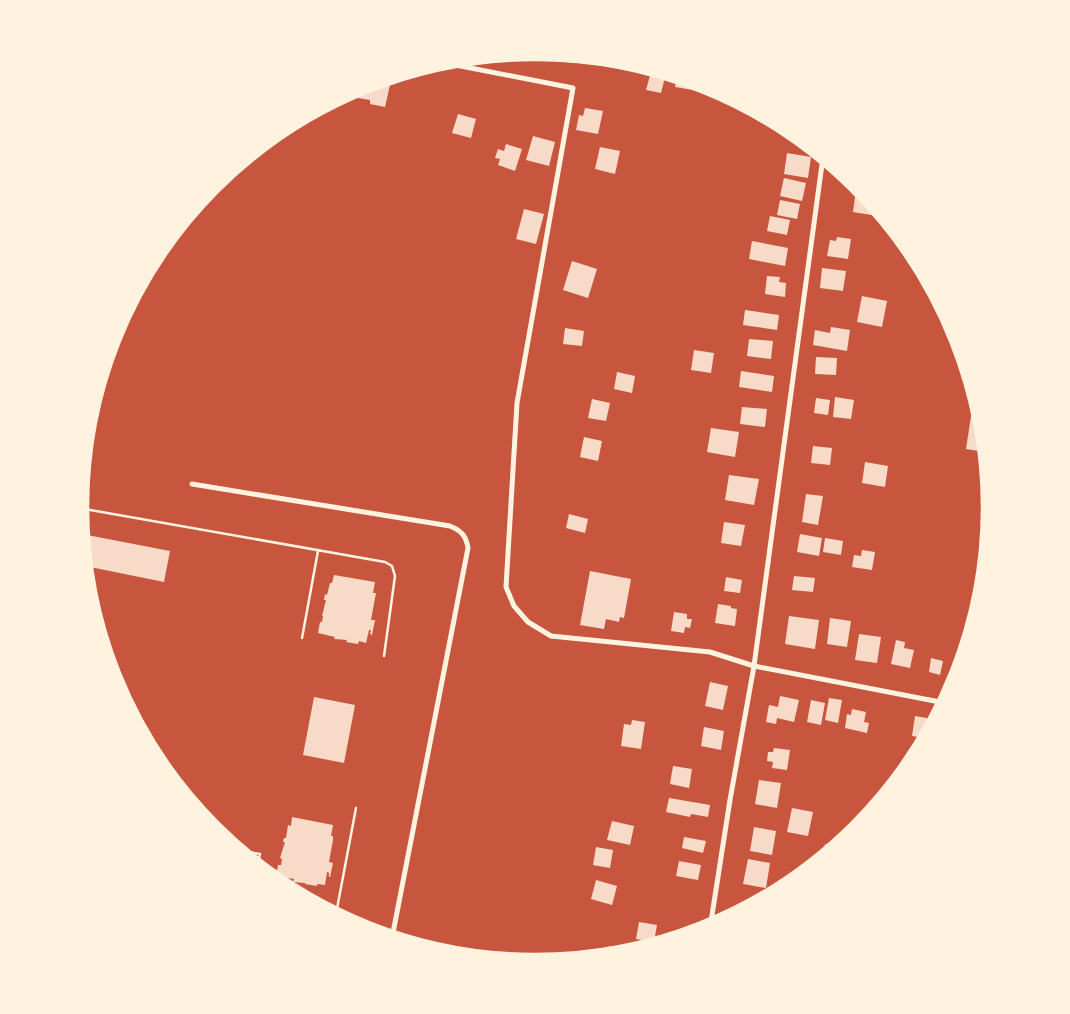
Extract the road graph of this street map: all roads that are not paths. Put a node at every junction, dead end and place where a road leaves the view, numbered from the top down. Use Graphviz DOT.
graph roads {
  1 [pos="463,66"];
  2 [pos="822,164"];
  3 [pos="192,484"];
  4 [pos="88,510"];
  5 [pos="318,551"];
  6 [pos="302,638"];
  7 [pos="384,656"];
  8 [pos="754,666"];
  9 [pos="938,702"];
  10 [pos="356,808"];
  11 [pos="251,852"];
  12 [pos="259,859"];
  13 [pos="337,908"];
  14 [pos="712,917"];
  15 [pos="393,931"];
  1 -- 8 [label="street"];
  2 -- 8 [label="street"];
  3 -- 15 [label="street"];
  4 -- 5 [label="lane"];
  5 -- 6 [label="lane"];
  5 -- 7 [label="lane"];
  8 -- 9 [label="street"];
  8 -- 14 [label="street"];
  10 -- 13 [label="lane"];
  11 -- 12 [label="lane"];
}
